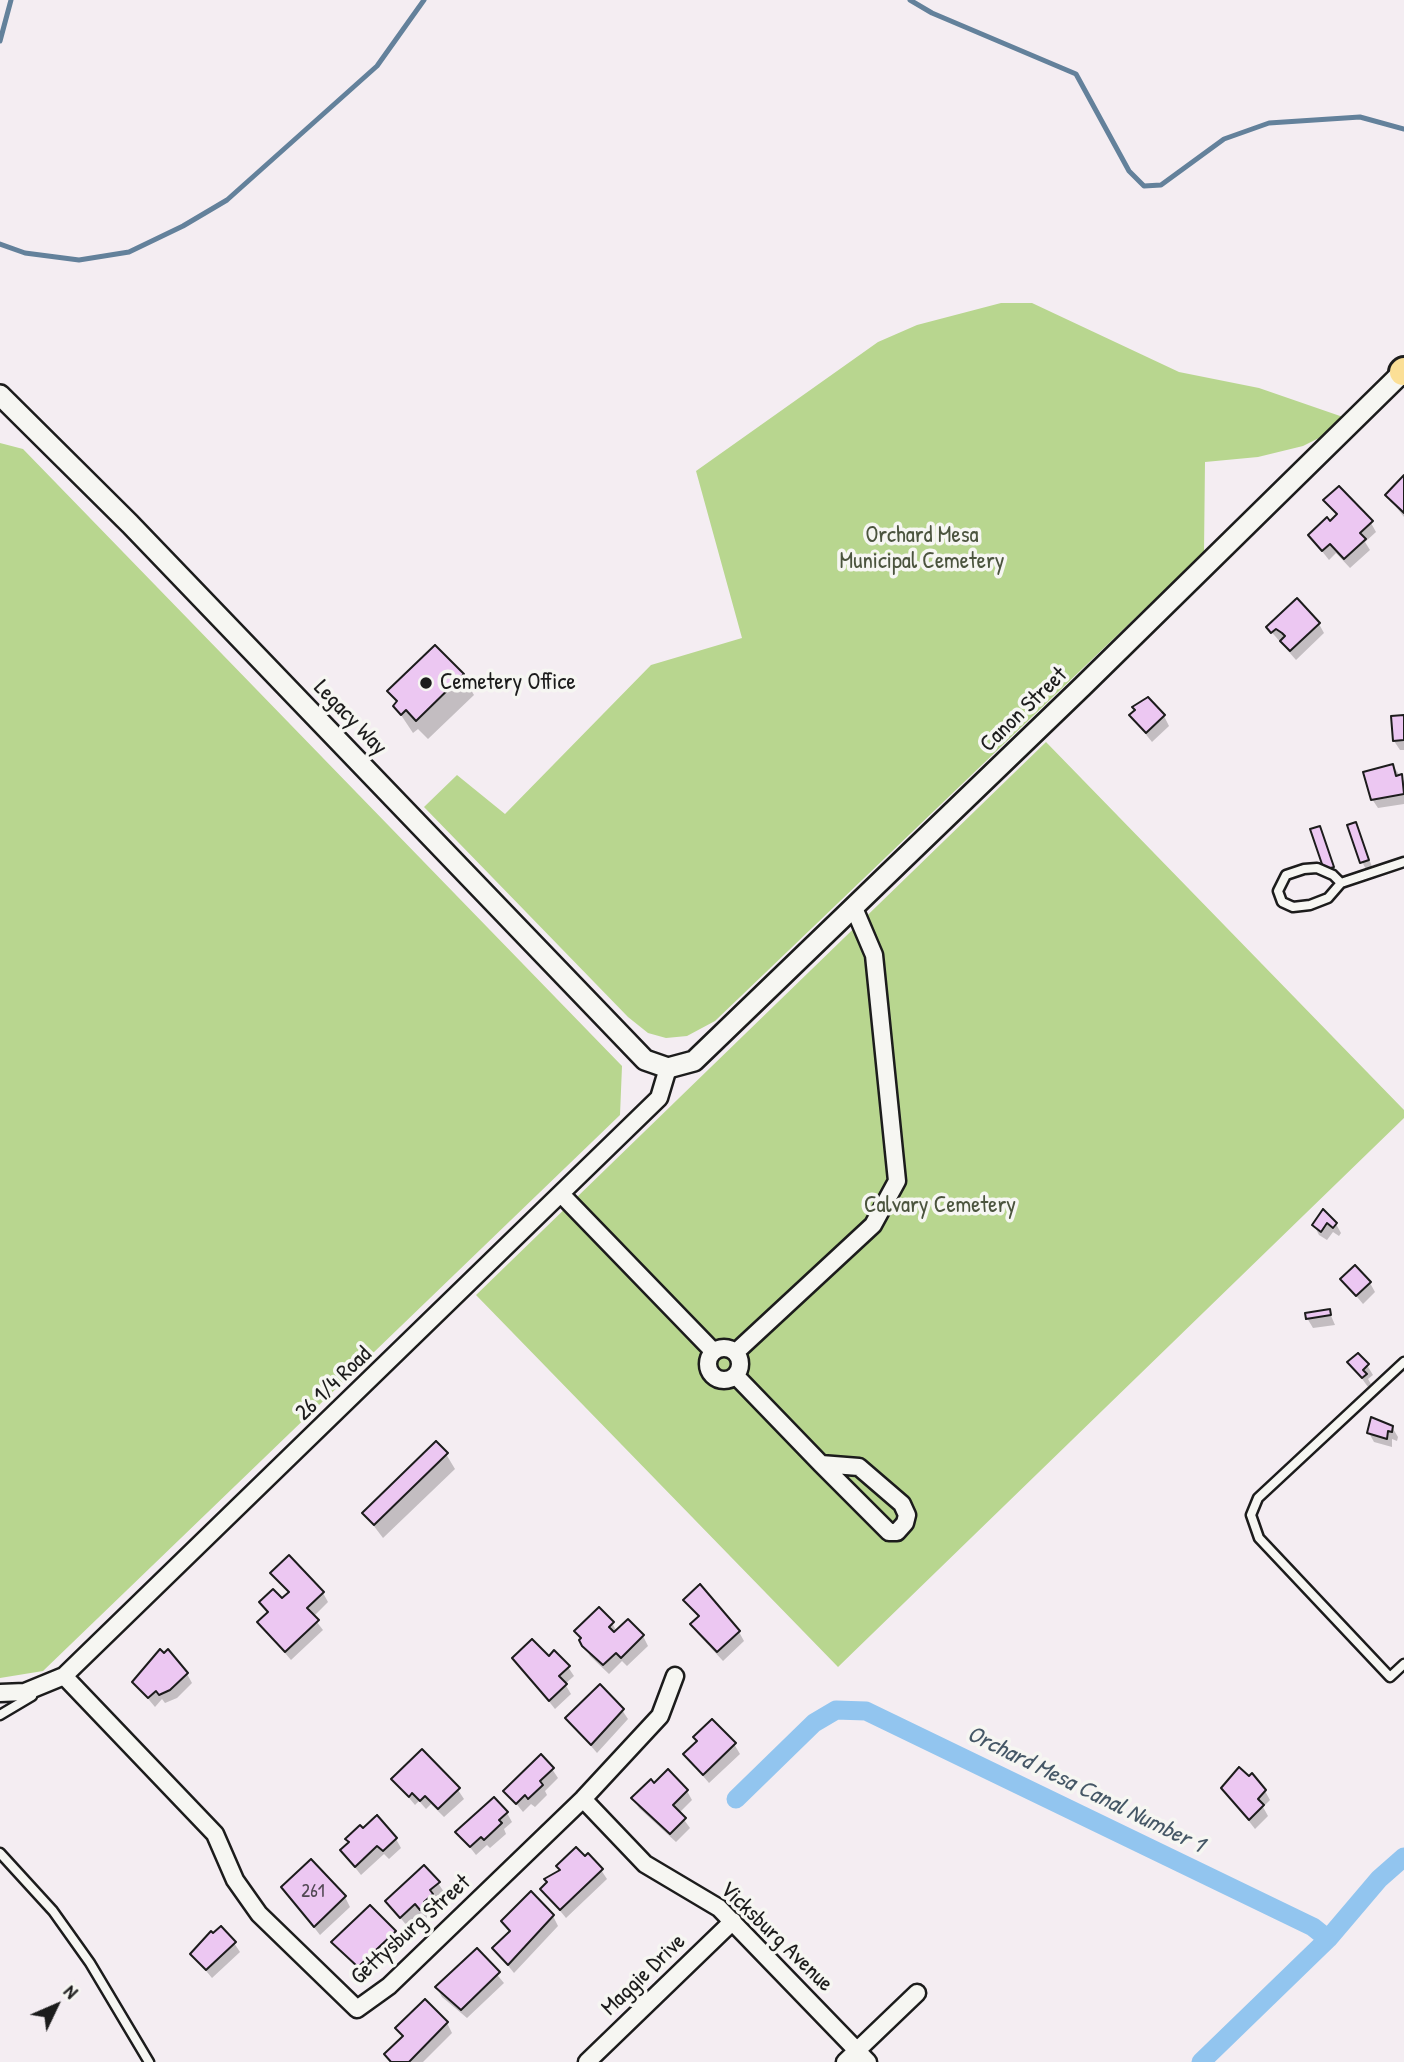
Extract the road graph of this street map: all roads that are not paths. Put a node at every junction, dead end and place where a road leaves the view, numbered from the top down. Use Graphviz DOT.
graph roads {
  1 [pos="1404,371"];
  2 [pos="0,395"];
  3 [pos="1404,862"];
  4 [pos="1341,883"];
  5 [pos="853,908"];
  6 [pos="668,1068"];
  7 [pos="561,1194"];
  8 [pos="713,1351"];
  9 [pos="736,1352"];
  10 [pos="1404,1362"];
  11 [pos="736,1376"];
  12 [pos="821,1464"];
  13 [pos="1404,1664"];
  14 [pos="64,1676"];
  15 [pos="675,1676"];
  16 [pos="0,1693"];
  17 [pos="0,1715"];
  18 [pos="583,1799"];
  19 [pos="0,1853"];
  20 [pos="733,1921"];
  21 [pos="916,1993"];
  22 [pos="857,2058"];
  23 [pos="149,2062"];
  24 [pos="587,2062"];
  1 -- 5 [label="street, Canon Street"];
  2 -- 6 [label="street, Legacy Way"];
  3 -- 4 [label="lane"];
  4 -- 4 [label="lane"];
  5 -- 6 [label="street, Canon Street"];
  5 -- 9 [label="street"];
  6 -- 7 [label="street, 26 1/4 Road"];
  7 -- 8 [label="street"];
  7 -- 14 [label="street, 26 1/4 Road"];
  8 -- 9 [label="street"];
  8 -- 11 [label="street"];
  9 -- 11 [label="street"];
  10 -- 13 [label="lane"];
  11 -- 12 [label="street"];
  12 -- 12 [label="street"];
  14 -- 16 [label="street, 26 1/4 Road"];
  14 -- 17 [label="lane"];
  14 -- 18 [label="street, Gettysburg Street"];
  15 -- 18 [label="street, Gettysburg Street"];
  18 -- 20 [label="street, Vicksburg Avenue"];
  19 -- 23 [label="lane"];
  20 -- 22 [label="street, Vicksburg Avenue"];
  20 -- 24 [label="street, Maggie Drive"];
  21 -- 22 [label="street"];
}
